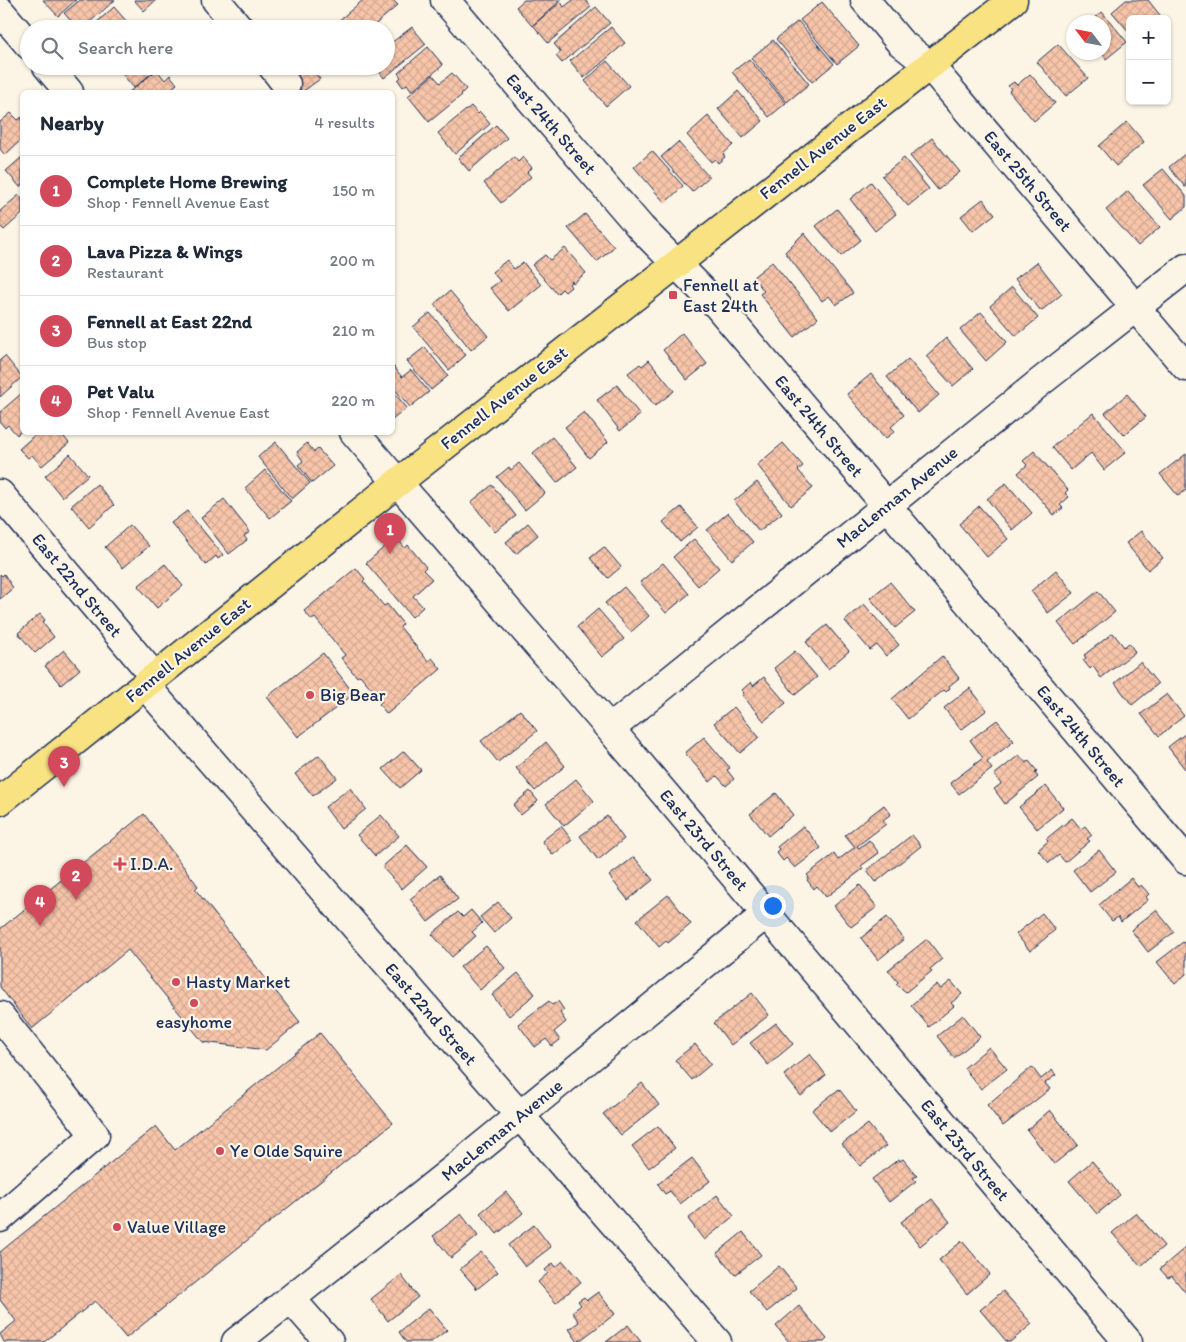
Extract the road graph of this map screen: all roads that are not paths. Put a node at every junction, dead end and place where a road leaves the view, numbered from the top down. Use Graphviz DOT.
graph roads {
  1 [pos="216,0"];
  2 [pos="445,0"];
  3 [pos="865,0"];
  4 [pos="1013,0"];
  5 [pos="0,10"];
  6 [pos="233,20"];
  7 [pos="20,34"];
  8 [pos="930,66"];
  9 [pos="55,75"];
  10 [pos="67,90"];
  11 [pos="676,262"];
  12 [pos="1186,268"];
  13 [pos="1136,308"];
  14 [pos="1186,367"];
  15 [pos="357,435"];
  16 [pos="397,483"];
  17 [pos="0,494"];
  18 [pos="886,506"];
  19 [pos="150,680"];
  20 [pos="610,729"];
  21 [pos="0,801"];
  22 [pos="1186,860"];
  23 [pos="766,914"];
  24 [pos="0,1016"];
  25 [pos="519,1115"];
  26 [pos="0,1218"];
  27 [pos="291,1299"];
  28 [pos="236,1342"];
  29 [pos="329,1342"];
  30 [pos="717,1342"];
  31 [pos="1128,1342"];
  1 -- 6 [label="street"];
  2 -- 11 [label="street, East 24th Street"];
  3 -- 8 [label="street, East 25th Street"];
  4 -- 8 [label="main road, Fennell Avenue East"];
  5 -- 7 [label="street"];
  8 -- 11 [label="main road, Fennell Avenue East"];
  8 -- 13 [label="street, East 25th Street"];
  9 -- 10 [label="street"];
  11 -- 16 [label="main road, Fennell Avenue East"];
  11 -- 18 [label="street, East 24th Street"];
  12 -- 13 [label="street, MacLennan Avenue"];
  13 -- 14 [label="street, East 25th Street"];
  13 -- 18 [label="street, MacLennan Avenue"];
  15 -- 16 [label="street, East 23rd Street"];
  16 -- 19 [label="main road, Fennell Avenue East"];
  16 -- 20 [label="street, East 23rd Street"];
  17 -- 19 [label="street, East 22nd Street"];
  18 -- 20 [label="street, MacLennan Avenue"];
  18 -- 22 [label="street, East 24th Street"];
  19 -- 21 [label="main road, Fennell Avenue East"];
  19 -- 25 [label="street, East 22nd Street"];
  20 -- 23 [label="street, East 23rd Street"];
  23 -- 25 [label="street, MacLennan Avenue"];
  23 -- 31 [label="street, East 23rd Street"];
  24 -- 26 [label="street"];
  25 -- 27 [label="street, MacLennan Avenue"];
  25 -- 30 [label="street, East 22nd Street"];
  27 -- 28 [label="street, MacLennan Avenue"];
  27 -- 29 [label="street"];
}
